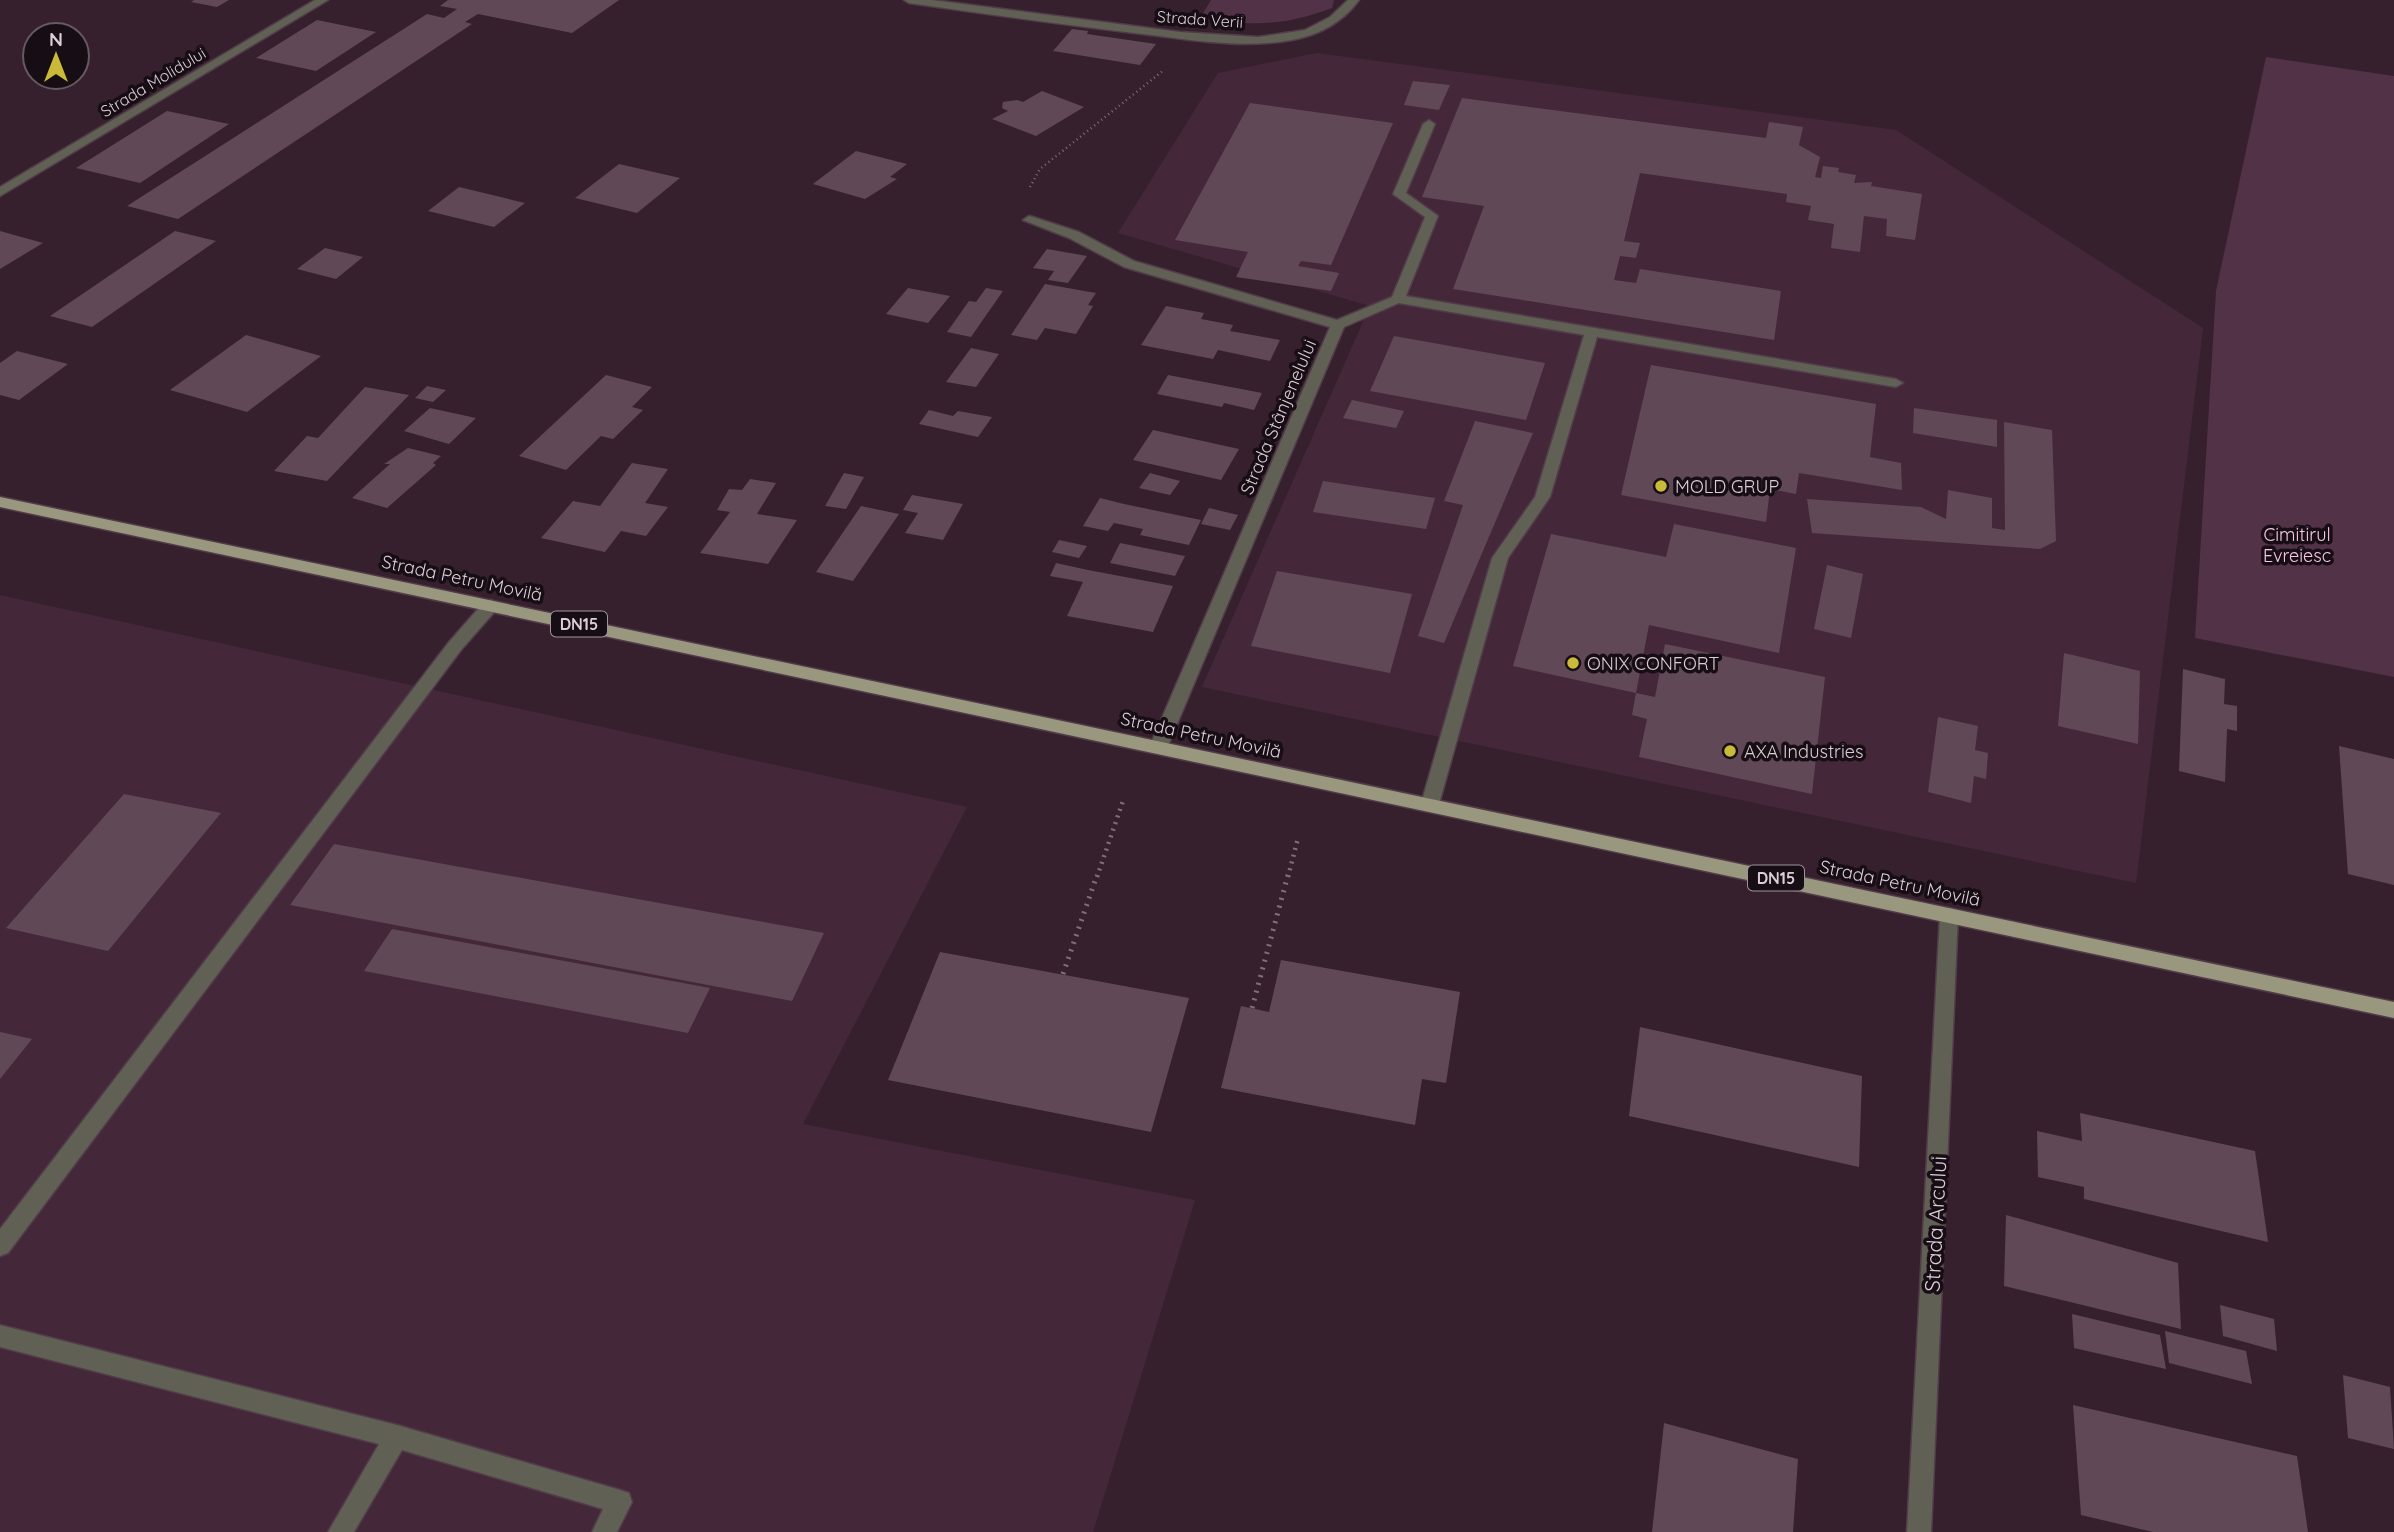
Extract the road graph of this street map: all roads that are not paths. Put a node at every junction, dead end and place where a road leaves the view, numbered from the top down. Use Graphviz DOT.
graph roads {
  1 [pos="323,0"];
  2 [pos="909,0"];
  3 [pos="1354,0"];
  4 [pos="1429,124"];
  5 [pos="0,192"];
  6 [pos="1028,220"];
  7 [pos="1398,299"];
  8 [pos="1338,325"];
  9 [pos="1592,332"];
  10 [pos="1896,383"];
  11 [pos="0,502"];
  12 [pos="491,605"];
  13 [pos="1158,748"];
  14 [pos="1430,804"];
  15 [pos="1949,915"];
  16 [pos="2394,1010"];
  17 [pos="0,1246"];
  18 [pos="0,1336"];
  19 [pos="397,1437"];
  20 [pos="340,1532"];
  21 [pos="604,1532"];
  22 [pos="1919,1532"];
  1 -- 5 [label="street, Strada Molidului"];
  2 -- 3 [label="street, Strada Verii"];
  4 -- 7 [label="street"];
  6 -- 8 [label="street, Strada Stânjenelului"];
  7 -- 8 [label="street"];
  7 -- 9 [label="street"];
  8 -- 13 [label="street, Strada Stânjenelului"];
  9 -- 10 [label="street"];
  9 -- 14 [label="street"];
  11 -- 12 [label="main road, Strada Petru Movilă / DN15"];
  12 -- 13 [label="main road, Strada Petru Movilă / DN15"];
  12 -- 17 [label="street"];
  13 -- 14 [label="main road, Strada Petru Movilă / DN15"];
  14 -- 15 [label="main road, Strada Petru Movilă / DN15"];
  15 -- 16 [label="main road, Strada Petru Movilă / DN15"];
  15 -- 22 [label="street, Strada Arcului"];
  18 -- 19 [label="street"];
  19 -- 20 [label="street"];
  19 -- 21 [label="street"];
}
